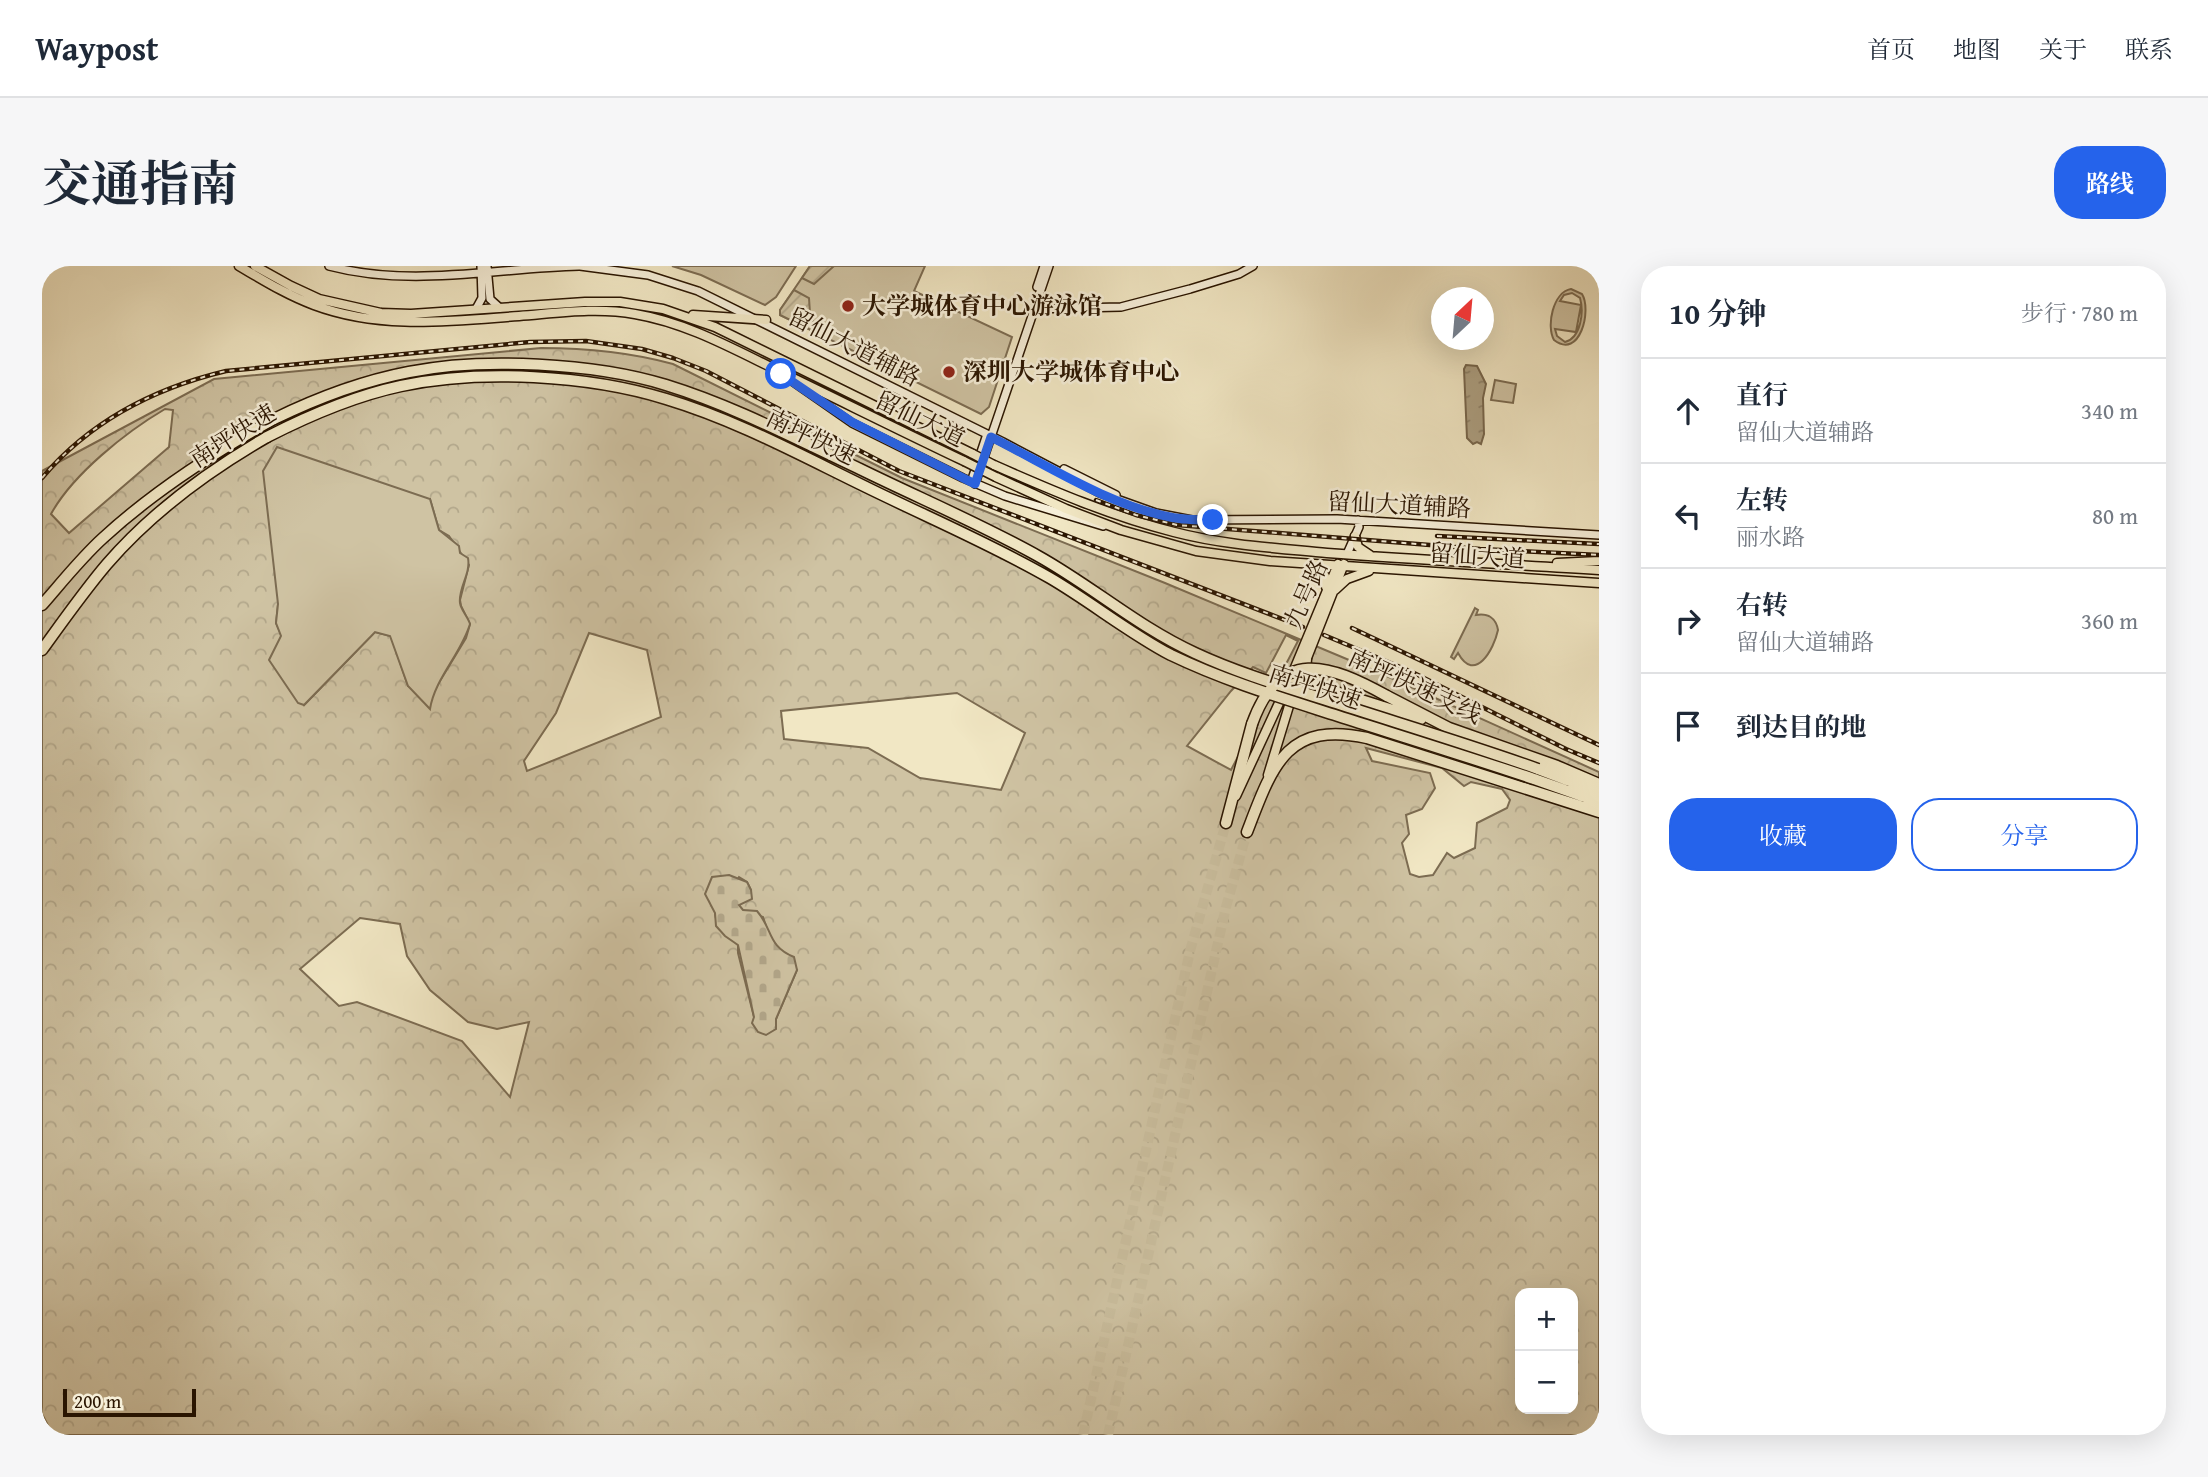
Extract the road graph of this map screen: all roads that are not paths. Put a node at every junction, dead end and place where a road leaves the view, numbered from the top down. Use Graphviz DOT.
graph roads {
  1 [pos="239,266"];
  2 [pos="255,266"];
  3 [pos="330,266"];
  4 [pos="348,266"];
  5 [pos="526,266"];
  6 [pos="579,266"];
  7 [pos="622,266"];
  8 [pos="1044,266"];
  9 [pos="1049,266"];
  10 [pos="1253,266"];
  11 [pos="484,269"];
  12 [pos="500,307"];
  13 [pos="476,309"];
  14 [pos="1032,309"];
  15 [pos="678,313"];
  16 [pos="762,320"];
  17 [pos="768,366"];
  18 [pos="990,434"];
  19 [pos="975,484"];
  20 [pos="1358,520"];
  21 [pos="1121,530"];
  22 [pos="1599,533"];
  23 [pos="1355,536"];
  24 [pos="1347,554"];
  25 [pos="1373,556"];
  26 [pos="1599,561"];
  27 [pos="1305,564"];
  28 [pos="1511,564"];
  29 [pos="1340,566"];
  30 [pos="1388,569"];
  31 [pos="1599,570"];
  32 [pos="1599,583"];
  33 [pos="1327,597"];
  34 [pos="42,605"];
  35 [pos="42,650"];
  36 [pos="1307,659"];
  37 [pos="1449,728"];
  38 [pos="1536,774"];
  39 [pos="1599,784"];
  40 [pos="1264,788"];
  41 [pos="1599,792"];
  42 [pos="1233,801"];
  43 [pos="1599,802"];
  44 [pos="1599,812"];
  45 [pos="1226,823"];
  46 [pos="1247,832"];
  1 -- 17 [label="main road, 留仙大道"];
  2 -- 13 [label="main road, 留仙大道"];
  3 -- 11 [label="main road, 留仙大道辅路"];
  4 -- 11 [label="main road, 留仙大道辅路"];
  5 -- 11 [label="main road, 留仙大道辅路"];
  6 -- 11 [label="main road, 留仙大道辅路"];
  6 -- 16 [label="main road, 留仙大道辅路"];
  7 -- 16 [label="main road, 留仙大道辅路"];
  8 -- 14 [label="main road"];
  9 -- 14 [label="main road"];
  10 -- 14 [label="main road"];
  11 -- 12 [label="main road"];
  11 -- 13 [label="main road"];
  12 -- 13 [label="main road, 留仙大道"];
  12 -- 15 [label="main road, 留仙大道"];
  14 -- 18 [label="main road"];
  15 -- 16 [label="main road"];
  15 -- 24 [label="main road, 留仙大道, bridge"];
  16 -- 18 [label="main road, 留仙大道辅路"];
  17 -- 19 [label="main road"];
  17 -- 21 [label="main road, 留仙大道, bridge"];
  18 -- 19 [label="main road"];
  18 -- 20 [label="main road, 留仙大道辅路"];
  18 -- 22 [label="main road, 留仙大道辅路"];
  19 -- 21 [label="main road"];
  20 -- 22 [label="main road, 留仙大道辅路"];
  20 -- 23 [label="main road"];
  21 -- 27 [label="main road, 留仙大道"];
  23 -- 24 [label="main road"];
  23 -- 25 [label="main road"];
  24 -- 25 [label="main road, 留仙大道"];
  24 -- 29 [label="main road, 九号路"];
  25 -- 28 [label="main road, 留仙大道"];
  26 -- 28 [label="main road"];
  27 -- 29 [label="main road, 留仙大道"];
  27 -- 33 [label="main road"];
  28 -- 31 [label="main road, 留仙大道"];
  29 -- 30 [label="main road, 留仙大道"];
  29 -- 33 [label="main road, 九号路"];
  30 -- 32 [label="main road, 留仙大道"];
  30 -- 33 [label="main road"];
  33 -- 36 [label="main road, 九号路"];
  33 -- 42 [label="main road, 九号路"];
  34 -- 38 [label="highway, 南坪快速, bridge"];
  35 -- 38 [label="highway, 南坪快速, bridge"];
  36 -- 37 [label="highway"];
  36 -- 40 [label="main road, 九号路"];
  37 -- 39 [label="highway, 南坪快速支线"];
  37 -- 42 [label="highway, 南坪快速支线, bridge"];
  38 -- 41 [label="highway, 南坪快速"];
  38 -- 43 [label="highway, 南坪快速"];
  40 -- 44 [label="highway"];
  40 -- 46 [label="highway"];
  42 -- 45 [label="highway, 南坪快速支线"];
}
